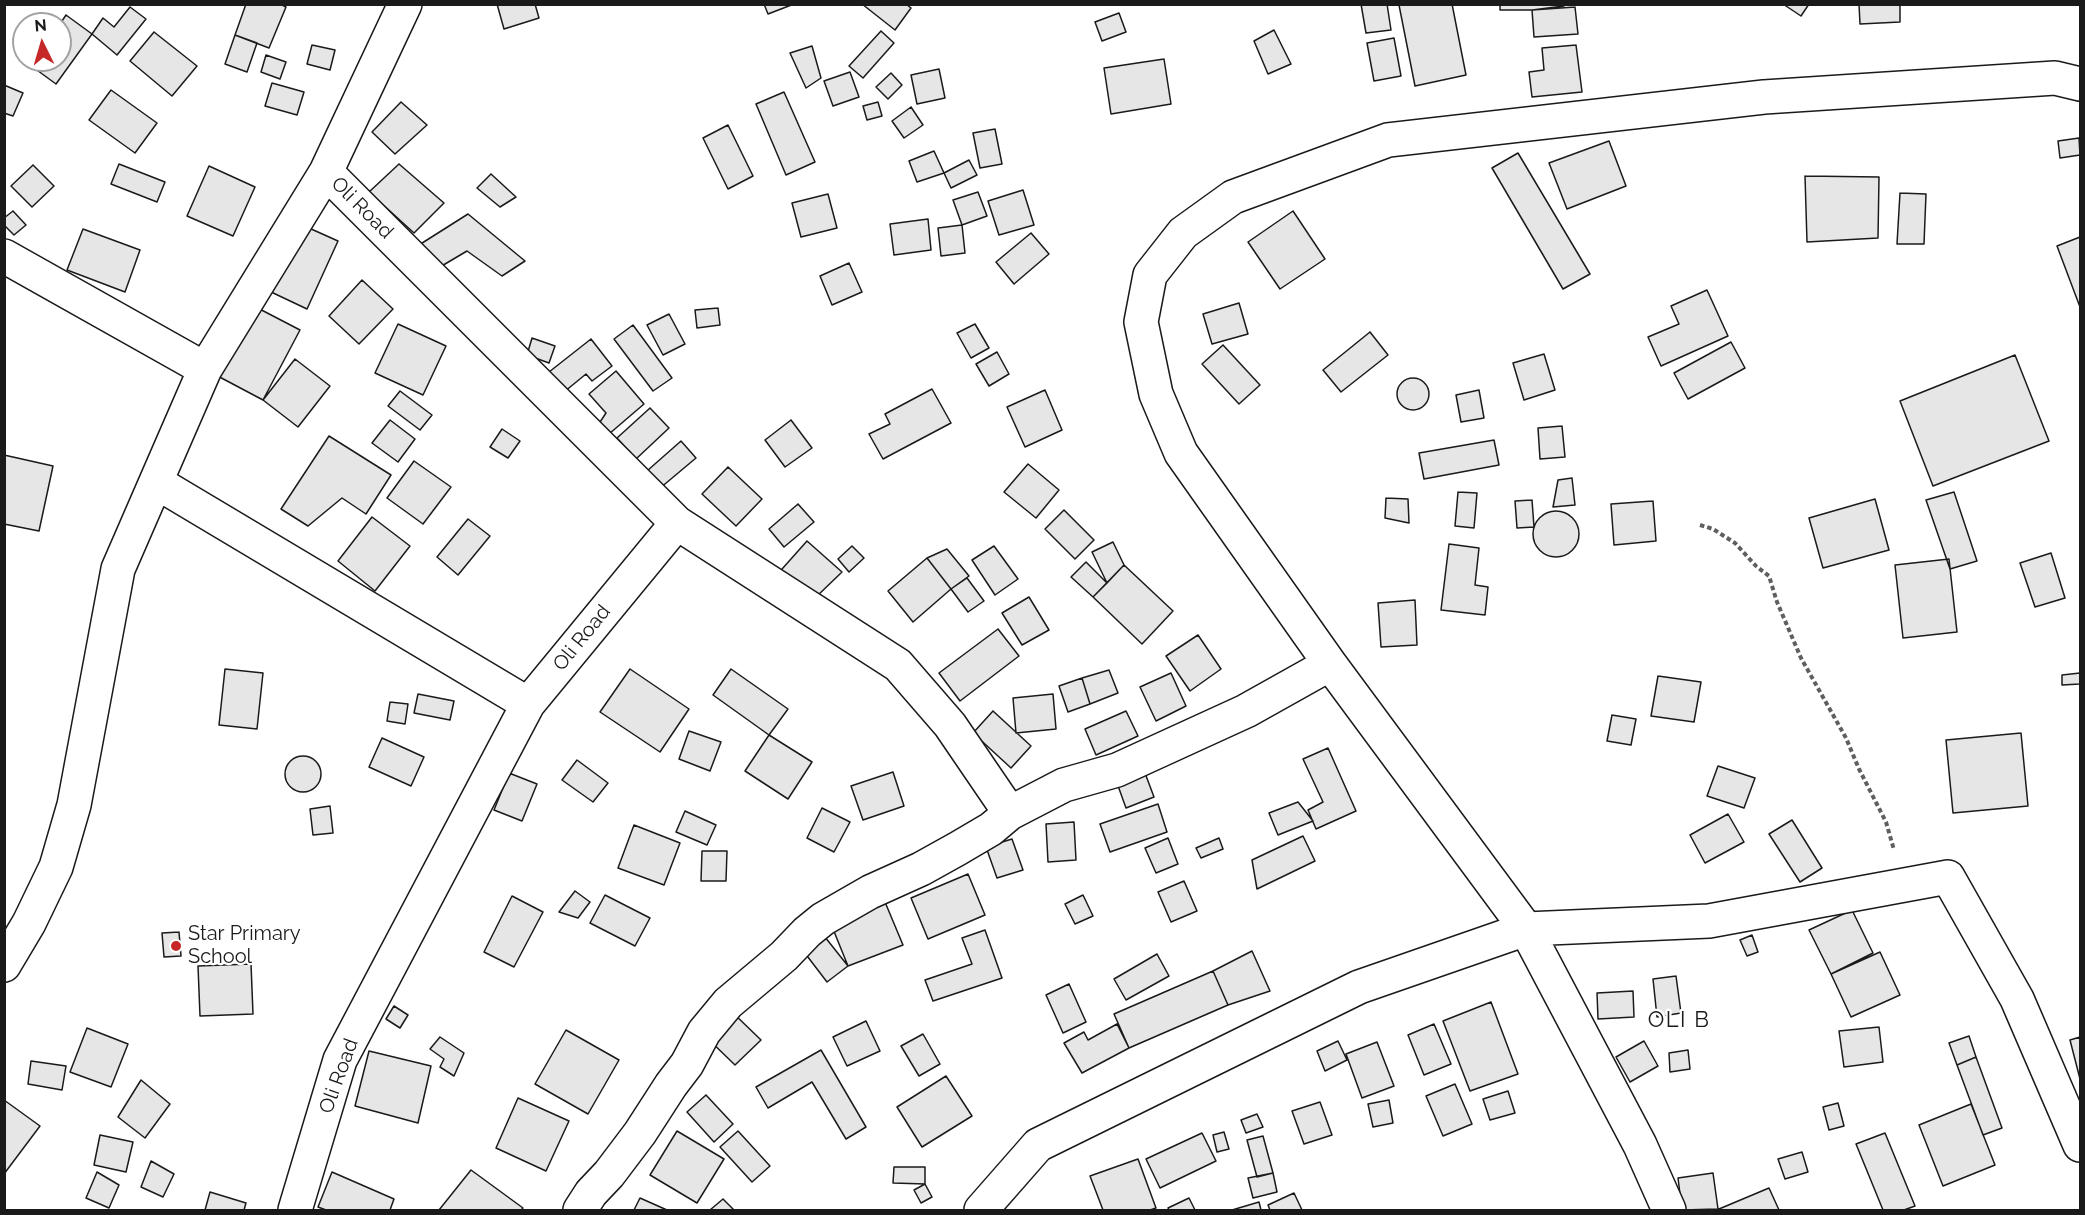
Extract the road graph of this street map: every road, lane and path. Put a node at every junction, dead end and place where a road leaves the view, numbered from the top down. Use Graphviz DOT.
graph roads {
  1 [pos="405,4"];
  2 [pos="2080,84"];
  3 [pos="326,172"];
  4 [pos="4,256"];
  5 [pos="205,369"];
  6 [pos="156,482"];
  7 [pos="677,523"];
  8 [pos="1700,525"];
  9 [pos="1330,664"];
  10 [pos="528,704"];
  11 [pos="1010,813"];
  12 [pos="1895,851"];
  13 [pos="1526,929"];
  14 [pos="4,965"];
  15 [pos="2080,1145"];
  16 [pos="295,1210"];
  17 [pos="580,1210"];
  18 [pos="981,1210"];
  19 [pos="1669,1210"];
  1 -- 3 [label="street"];
  2 -- 9 [label="street"];
  3 -- 5 [label="street"];
  3 -- 7 [label="street, Oli Road"];
  4 -- 5 [label="street"];
  5 -- 6 [label="street"];
  6 -- 10 [label="street"];
  6 -- 14 [label="street"];
  7 -- 10 [label="street, Oli Road"];
  7 -- 11 [label="street"];
  8 -- 12 [label="path"];
  9 -- 11 [label="street"];
  9 -- 13 [label="street"];
  10 -- 16 [label="street, Oli Road"];
  11 -- 17 [label="street"];
  13 -- 15 [label="street"];
  13 -- 18 [label="street"];
  13 -- 19 [label="street"];
}
